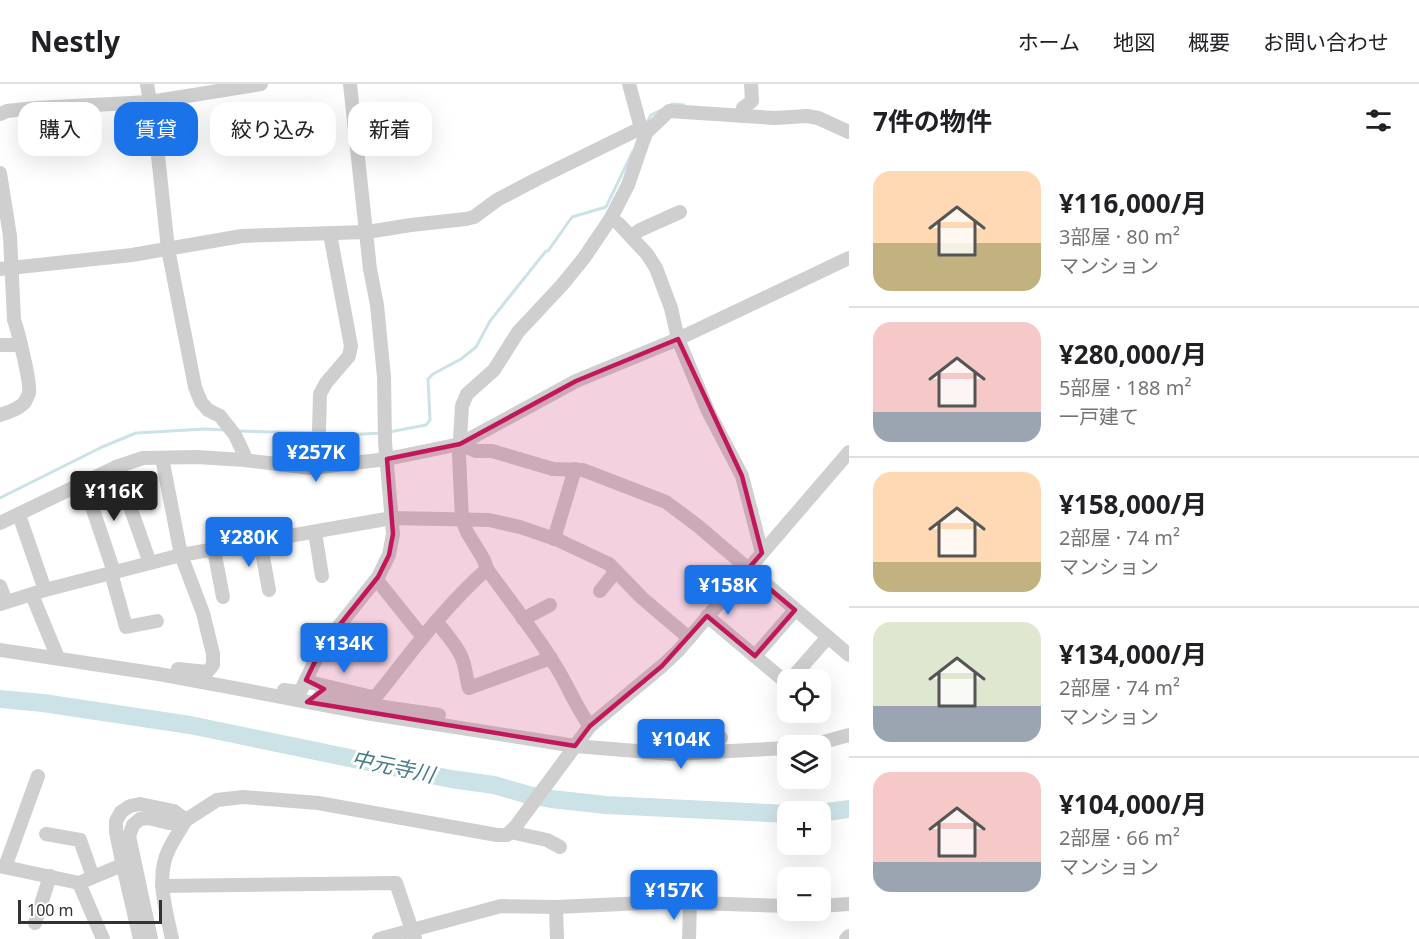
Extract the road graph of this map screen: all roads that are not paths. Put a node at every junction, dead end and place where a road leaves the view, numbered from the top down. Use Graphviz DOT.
graph roads {
  1 [pos="147,84"];
  2 [pos="261,84"];
  3 [pos="350,84"];
  4 [pos="629,84"];
  5 [pos="751,84"];
  6 [pos="150,102"];
  7 [pos="114,104"];
  8 [pos="0,114"];
  9 [pos="742,116"];
  10 [pos="644,130"];
  11 [pos="849,132"];
  12 [pos="158,156"];
  13 [pos="0,173"];
  14 [pos="680,212"];
  15 [pos="610,218"];
  16 [pos="367,232"];
  17 [pos="330,234"];
  18 [pos="631,236"];
  19 [pos="168,249"];
  20 [pos="849,258"];
  21 [pos="5,268"];
  22 [pos="678,339"];
  23 [pos="0,345"];
  24 [pos="21,345"];
  25 [pos="0,415"];
  26 [pos="460,444"];
  27 [pos="849,452"];
  28 [pos="162,458"];
  29 [pos="387,459"];
  30 [pos="244,460"];
  31 [pos="116,467"];
  32 [pos="318,467"];
  33 [pos="575,470"];
  34 [pos="84,483"];
  35 [pos="19,515"];
  36 [pos="392,518"];
  37 [pos="462,519"];
  38 [pos="0,523"];
  39 [pos="315,532"];
  40 [pos="554,539"];
  41 [pos="260,542"];
  42 [pos="214,550"];
  43 [pos="762,553"];
  44 [pos="182,555"];
  45 [pos="150,563"];
  46 [pos="487,569"];
  47 [pos="747,570"];
  48 [pos="616,571"];
  49 [pos="113,573"];
  50 [pos="322,576"];
  51 [pos="375,581"];
  52 [pos="0,586"];
  53 [pos="269,590"];
  54 [pos="600,591"];
  55 [pos="39,593"];
  56 [pos="223,597"];
  57 [pos="3,603"];
  58 [pos="550,605"];
  59 [pos="795,610"];
  60 [pos="707,616"];
  61 [pos="523,619"];
  62 [pos="157,621"];
  63 [pos="436,621"];
  64 [pos="424,636"];
  65 [pos="828,637"];
  66 [pos="689,638"];
  67 [pos="0,650"];
  68 [pos="849,655"];
  69 [pos="755,656"];
  70 [pos="58,658"];
  71 [pos="551,658"];
  72 [pos="159,674"];
  73 [pos="306,680"];
  74 [pos="232,688"];
  75 [pos="372,697"];
  76 [pos="307,702"];
  77 [pos="439,715"];
  78 [pos="849,725"];
  79 [pos="590,726"];
  80 [pos="827,735"];
  81 [pos="849,735"];
  82 [pos="721,738"];
  83 [pos="831,740"];
  84 [pos="574,749"];
  85 [pos="777,749"];
  86 [pos="664,753"];
  87 [pos="38,776"];
  88 [pos="186,820"];
  89 [pos="513,829"];
  90 [pos="46,834"];
  91 [pos="560,848"];
  92 [pos="129,864"];
  93 [pos="3,866"];
  94 [pos="50,876"];
  95 [pos="93,877"];
  96 [pos="79,883"];
  97 [pos="162,886"];
  98 [pos="690,902"];
  99 [pos="849,904"];
  100 [pos="831,905"];
  101 [pos="777,906"];
  102 [pos="556,907"];
  103 [pos="35,922"];
  104 [pos="413,934"];
  105 [pos="102,939"];
  106 [pos="140,939"];
  107 [pos="152,939"];
  108 [pos="172,939"];
  109 [pos="379,939"];
  110 [pos="557,939"];
  111 [pos="689,939"];
  1 -- 6 [label="street"];
  2 -- 6 [label="street"];
  3 -- 16 [label="street"];
  4 -- 10 [label="street"];
  5 -- 9 [label="street"];
  7 -- 8 [label="street"];
  9 -- 10 [label="street"];
  9 -- 11 [label="street"];
  10 -- 15 [label="street"];
  10 -- 16 [label="street"];
  12 -- 19 [label="street"];
  13 -- 21 [label="street"];
  14 -- 18 [label="street"];
  15 -- 18 [label="street"];
  15 -- 26 [label="street"];
  16 -- 17 [label="street"];
  16 -- 29 [label="street"];
  17 -- 19 [label="street"];
  17 -- 32 [label="street"];
  18 -- 22 [label="street"];
  19 -- 21 [label="street"];
  19 -- 30 [label="street"];
  20 -- 22 [label="street"];
  21 -- 24 [label="street"];
  22 -- 26 [label="street"];
  22 -- 43 [label="street"];
  23 -- 24 [label="street"];
  24 -- 25 [label="street"];
  26 -- 29 [label="street"];
  26 -- 33 [label="street"];
  26 -- 37 [label="street"];
  27 -- 43 [label="street"];
  28 -- 30 [label="street"];
  28 -- 31 [label="street"];
  28 -- 44 [label="street"];
  29 -- 32 [label="street"];
  29 -- 36 [label="street"];
  30 -- 32 [label="street"];
  31 -- 34 [label="street"];
  31 -- 45 [label="street"];
  33 -- 40 [label="street"];
  33 -- 47 [label="street"];
  34 -- 35 [label="street"];
  34 -- 49 [label="street"];
  35 -- 38 [label="street"];
  35 -- 55 [label="street"];
  36 -- 37 [label="street"];
  36 -- 39 [label="street"];
  36 -- 51 [label="street"];
  37 -- 40 [label="street"];
  37 -- 46 [label="street"];
  39 -- 41 [label="street"];
  39 -- 50 [label="street"];
  40 -- 48 [label="street"];
  41 -- 42 [label="street"];
  41 -- 53 [label="street"];
  42 -- 44 [label="street"];
  42 -- 56 [label="street"];
  43 -- 47 [label="street"];
  44 -- 45 [label="street"];
  44 -- 72 [label="street"];
  45 -- 49 [label="street"];
  46 -- 61 [label="street"];
  46 -- 63 [label="street"];
  47 -- 59 [label="street"];
  47 -- 60 [label="street"];
  48 -- 54 [label="street"];
  48 -- 66 [label="street"];
  49 -- 55 [label="street"];
  49 -- 62 [label="street"];
  51 -- 64 [label="street"];
  51 -- 73 [label="street"];
  52 -- 57 [label="street"];
  55 -- 57 [label="street"];
  55 -- 70 [label="street"];
  58 -- 61 [label="street"];
  59 -- 65 [label="street"];
  59 -- 69 [label="street"];
  60 -- 66 [label="street"];
  60 -- 69 [label="street"];
  61 -- 71 [label="street"];
  63 -- 64 [label="street"];
  63 -- 71 [label="street"];
  64 -- 75 [label="street"];
  65 -- 68 [label="street"];
  65 -- 69 [label="street"];
  66 -- 79 [label="street"];
  67 -- 70 [label="street"];
  70 -- 72 [label="street"];
  71 -- 79 [label="street"];
  72 -- 74 [label="street"];
  73 -- 74 [label="street"];
  73 -- 75 [label="street"];
  74 -- 76 [label="street"];
  75 -- 76 [label="street"];
  75 -- 77 [label="street"];
  76 -- 84 [label="street"];
  78 -- 80 [label="street"];
  79 -- 84 [label="street"];
  81 -- 83 [label="street"];
  82 -- 86 [label="street"];
  84 -- 86 [label="street"];
  84 -- 89 [label="street"];
  85 -- 86 [label="street"];
  87 -- 93 [label="street"];
  88 -- 89 [label="street"];
  88 -- 92 [label="street"];
  88 -- 97 [label="street"];
  89 -- 91 [label="street"];
  90 -- 95 [label="street"];
  92 -- 95 [label="street"];
  92 -- 106 [label="street"];
  92 -- 107 [label="street"];
  93 -- 94 [label="street"];
  94 -- 96 [label="street"];
  94 -- 103 [label="street"];
  95 -- 96 [label="street"];
  96 -- 105 [label="street"];
  97 -- 104 [label="street"];
  97 -- 108 [label="street"];
  98 -- 101 [label="street"];
  98 -- 102 [label="street"];
  98 -- 111 [label="street"];
  99 -- 100 [label="street"];
  102 -- 104 [label="street"];
  102 -- 110 [label="street"];
  104 -- 109 [label="street"];
}
